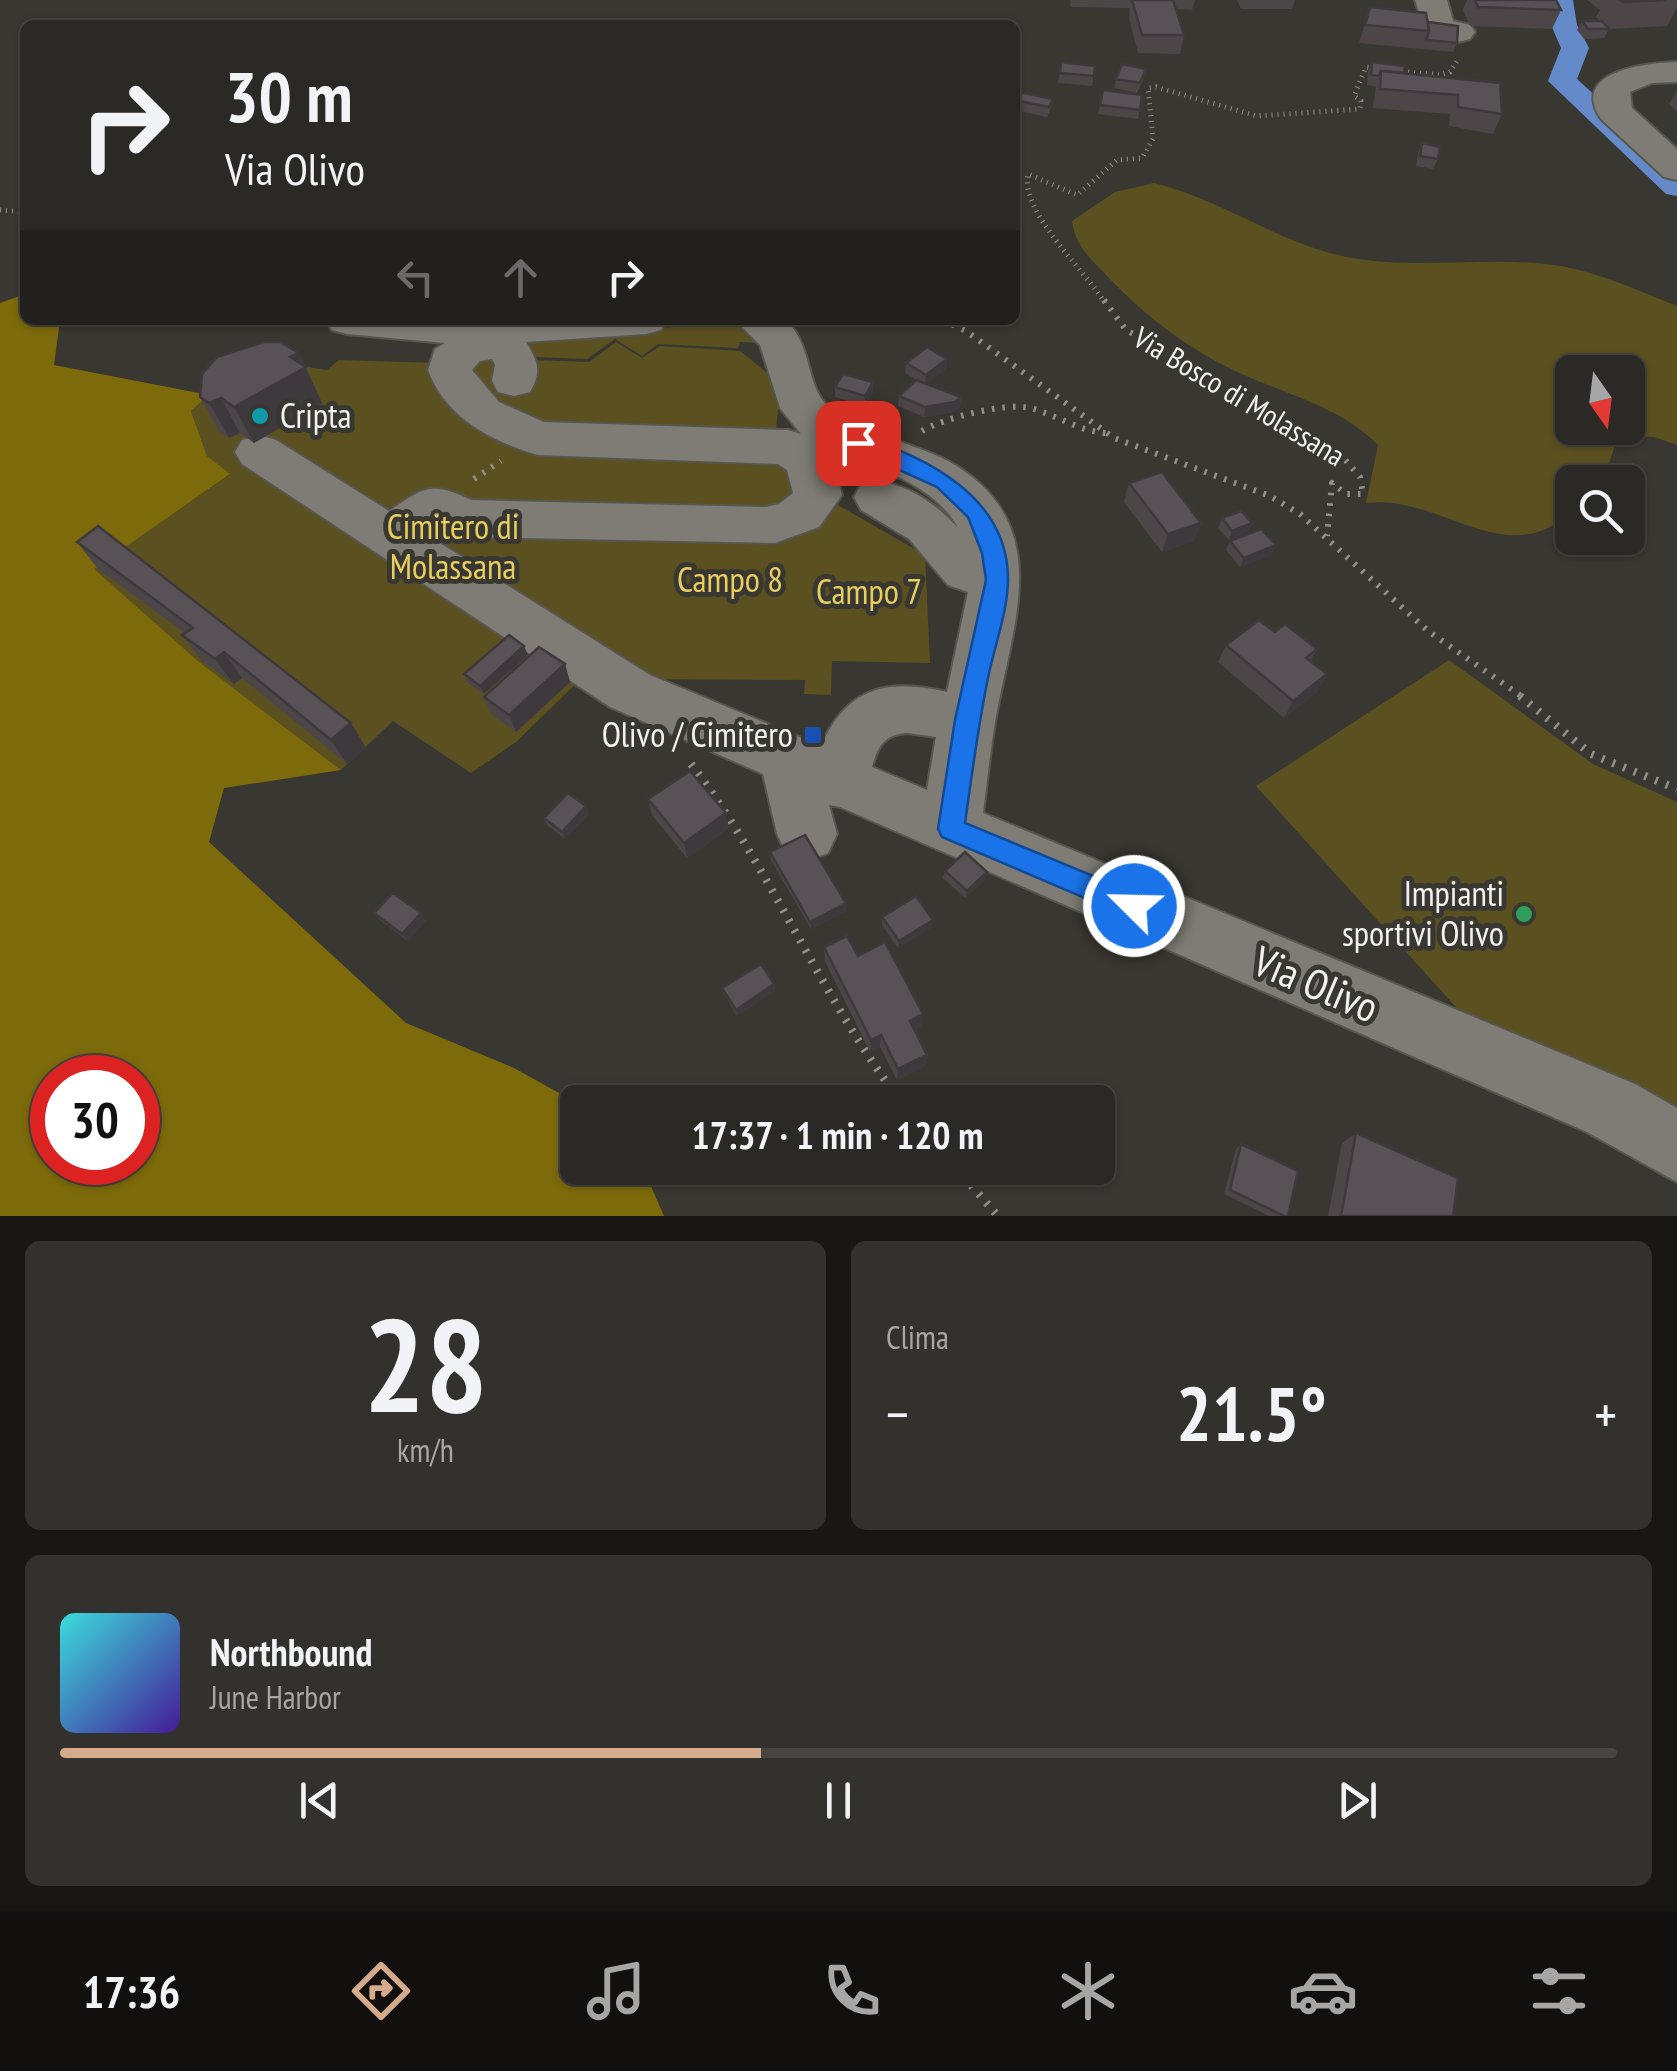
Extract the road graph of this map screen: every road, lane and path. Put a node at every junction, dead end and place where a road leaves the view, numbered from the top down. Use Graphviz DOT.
graph roads {
  1 [pos="1431,0"];
  2 [pos="1458,32"];
  3 [pos="1677,72"];
  4 [pos="1676,168"];
  5 [pos="383,325"];
  6 [pos="565,325"];
  7 [pos="762,325"];
  8 [pos="953,325"];
  9 [pos="514,381"];
  10 [pos="1108,434"];
  11 [pos="538,438"];
  12 [pos="259,452"];
  13 [pos="896,482"];
  14 [pos="436,504"];
  15 [pos="390,536"];
  16 [pos="1327,536"];
  17 [pos="967,720"];
  18 [pos="1677,789"];
  19 [pos="811,793"];
  20 [pos="951,829"];
  21 [pos="746,840"];
  22 [pos="887,1085"];
  23 [pos="1677,1147"];
  24 [pos="971,1185"];
  25 [pos="998,1216"];
  1 -- 2 [label="street"];
  2 -- 16 [label="path, Via Bosco di Molassana"];
  3 -- 4 [label="street"];
  5 -- 6 [label="street"];
  7 -- 13 [label="street"];
  8 -- 10 [label="path"];
  9 -- 11 [label="street"];
  10 -- 13 [label="path"];
  10 -- 16 [label="path"];
  11 -- 14 [label="path"];
  11 -- 14 [label="street"];
  12 -- 15 [label="street, Via Olivo"];
  13 -- 17 [label="street"];
  14 -- 15 [label="street"];
  15 -- 19 [label="street, Via Olivo"];
  16 -- 18 [label="path"];
  17 -- 19 [label="street"];
  17 -- 20 [label="street"];
  19 -- 20 [label="street, Via Olivo"];
  20 -- 23 [label="street, Via Olivo"];
  21 -- 22 [label="path"];
  24 -- 25 [label="path"];
}
